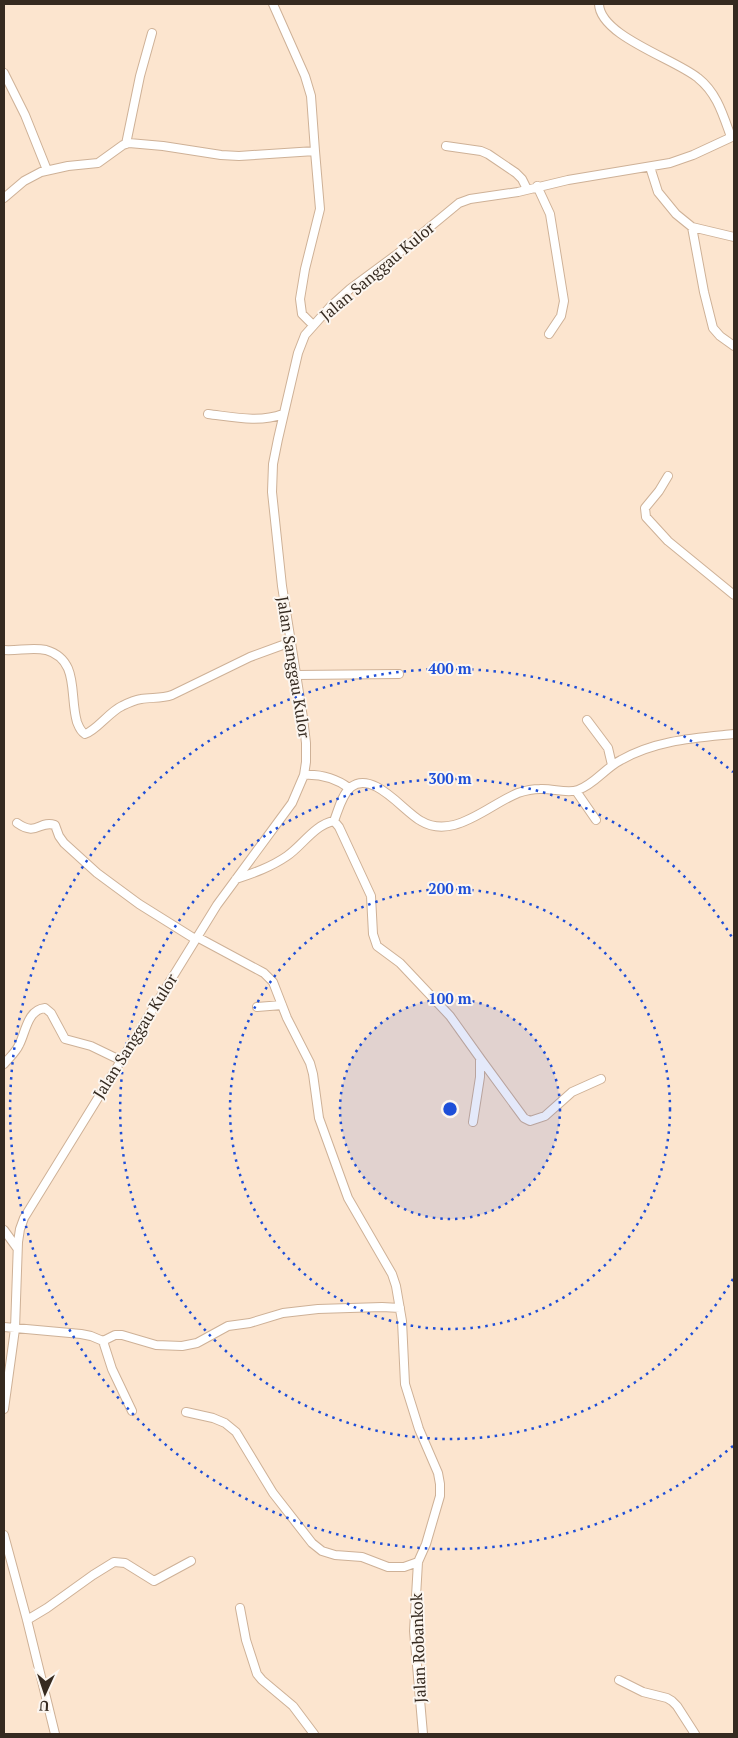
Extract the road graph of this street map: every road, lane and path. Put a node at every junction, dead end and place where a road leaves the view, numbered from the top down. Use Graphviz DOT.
graph roads {
  1 [pos="273,4"];
  2 [pos="599,4"];
  3 [pos="152,33"];
  4 [pos="4,73"];
  5 [pos="733,137"];
  6 [pos="126,144"];
  7 [pos="446,146"];
  8 [pos="315,151"];
  9 [pos="650,167"];
  10 [pos="47,170"];
  11 [pos="537,186"];
  12 [pos="527,190"];
  13 [pos="4,198"];
  14 [pos="692,227"];
  15 [pos="734,237"];
  16 [pos="313,325"];
  17 [pos="550,334"];
  18 [pos="734,346"];
  19 [pos="208,414"];
  20 [pos="284,414"];
  21 [pos="668,476"];
  22 [pos="734,595"];
  23 [pos="290,642"];
  24 [pos="4,650"];
  25 [pos="399,674"];
  26 [pos="296,675"];
  27 [pos="587,720"];
  28 [pos="734,734"];
  29 [pos="612,765"];
  30 [pos="304,775"];
  31 [pos="349,788"];
  32 [pos="576,791"];
  33 [pos="596,820"];
  34 [pos="334,821"];
  35 [pos="17,824"];
  36 [pos="236,879"];
  37 [pos="196,938"];
  38 [pos="282,1004"];
  39 [pos="257,1007"];
  40 [pos="480,1058"];
  41 [pos="120,1060"];
  42 [pos="4,1064"];
  43 [pos="601,1079"];
  44 [pos="473,1122"];
  45 [pos="4,1230"];
  46 [pos="18,1249"];
  47 [pos="400,1308"];
  48 [pos="4,1327"];
  49 [pos="15,1329"];
  50 [pos="103,1341"];
  51 [pos="4,1409"];
  52 [pos="132,1412"];
  53 [pos="186,1412"];
  54 [pos="4,1535"];
  55 [pos="191,1561"];
  56 [pos="418,1562"];
  57 [pos="240,1608"];
  58 [pos="27,1620"];
  59 [pos="619,1680"];
  60 [pos="55,1734"];
  61 [pos="314,1734"];
  62 [pos="422,1734"];
  63 [pos="695,1734"];
  1 -- 8 [label="street"];
  2 -- 5 [label="street"];
  3 -- 6 [label="street"];
  4 -- 10 [label="street"];
  5 -- 9 [label="street, Jalan Sanggau Kulor"];
  6 -- 8 [label="street"];
  6 -- 10 [label="street"];
  7 -- 12 [label="street"];
  8 -- 16 [label="street"];
  9 -- 11 [label="street, Jalan Sanggau Kulor"];
  9 -- 14 [label="street"];
  10 -- 13 [label="street"];
  11 -- 12 [label="street, Jalan Sanggau Kulor"];
  11 -- 17 [label="street"];
  12 -- 16 [label="street, Jalan Sanggau Kulor"];
  14 -- 15 [label="street"];
  14 -- 18 [label="street"];
  16 -- 20 [label="street, Jalan Sanggau Kulor"];
  19 -- 20 [label="street"];
  20 -- 23 [label="street, Jalan Sanggau Kulor"];
  21 -- 22 [label="street"];
  23 -- 24 [label="street"];
  23 -- 26 [label="street, Jalan Sanggau Kulor"];
  25 -- 26 [label="street"];
  26 -- 30 [label="street, Jalan Sanggau Kulor"];
  27 -- 29 [label="street"];
  28 -- 29 [label="street"];
  29 -- 32 [label="street"];
  30 -- 31 [label="street"];
  30 -- 36 [label="street, Jalan Sanggau Kulor"];
  31 -- 32 [label="street"];
  31 -- 34 [label="street"];
  32 -- 33 [label="street"];
  34 -- 36 [label="street"];
  34 -- 40 [label="street"];
  35 -- 37 [label="street, Jalan Robankok"];
  36 -- 37 [label="street, Jalan Sanggau Kulor"];
  37 -- 38 [label="street, Jalan Robankok"];
  37 -- 41 [label="street, Jalan Sanggau Kulor"];
  38 -- 39 [label="street"];
  38 -- 47 [label="street, Jalan Robankok"];
  40 -- 43 [label="street"];
  40 -- 44 [label="street"];
  41 -- 42 [label="street"];
  41 -- 46 [label="street, Jalan Sanggau Kulor"];
  45 -- 46 [label="street"];
  46 -- 49 [label="street, Jalan Sanggau Kulor"];
  47 -- 50 [label="street"];
  47 -- 56 [label="street, Jalan Robankok"];
  48 -- 49 [label="street"];
  49 -- 50 [label="street"];
  49 -- 51 [label="street, Jalan Sanggau Kulor"];
  50 -- 52 [label="street"];
  53 -- 56 [label="street"];
  54 -- 58 [label="street"];
  55 -- 58 [label="street"];
  56 -- 62 [label="street, Jalan Robankok"];
  57 -- 61 [label="street"];
  58 -- 60 [label="street"];
  59 -- 63 [label="street"];
}
